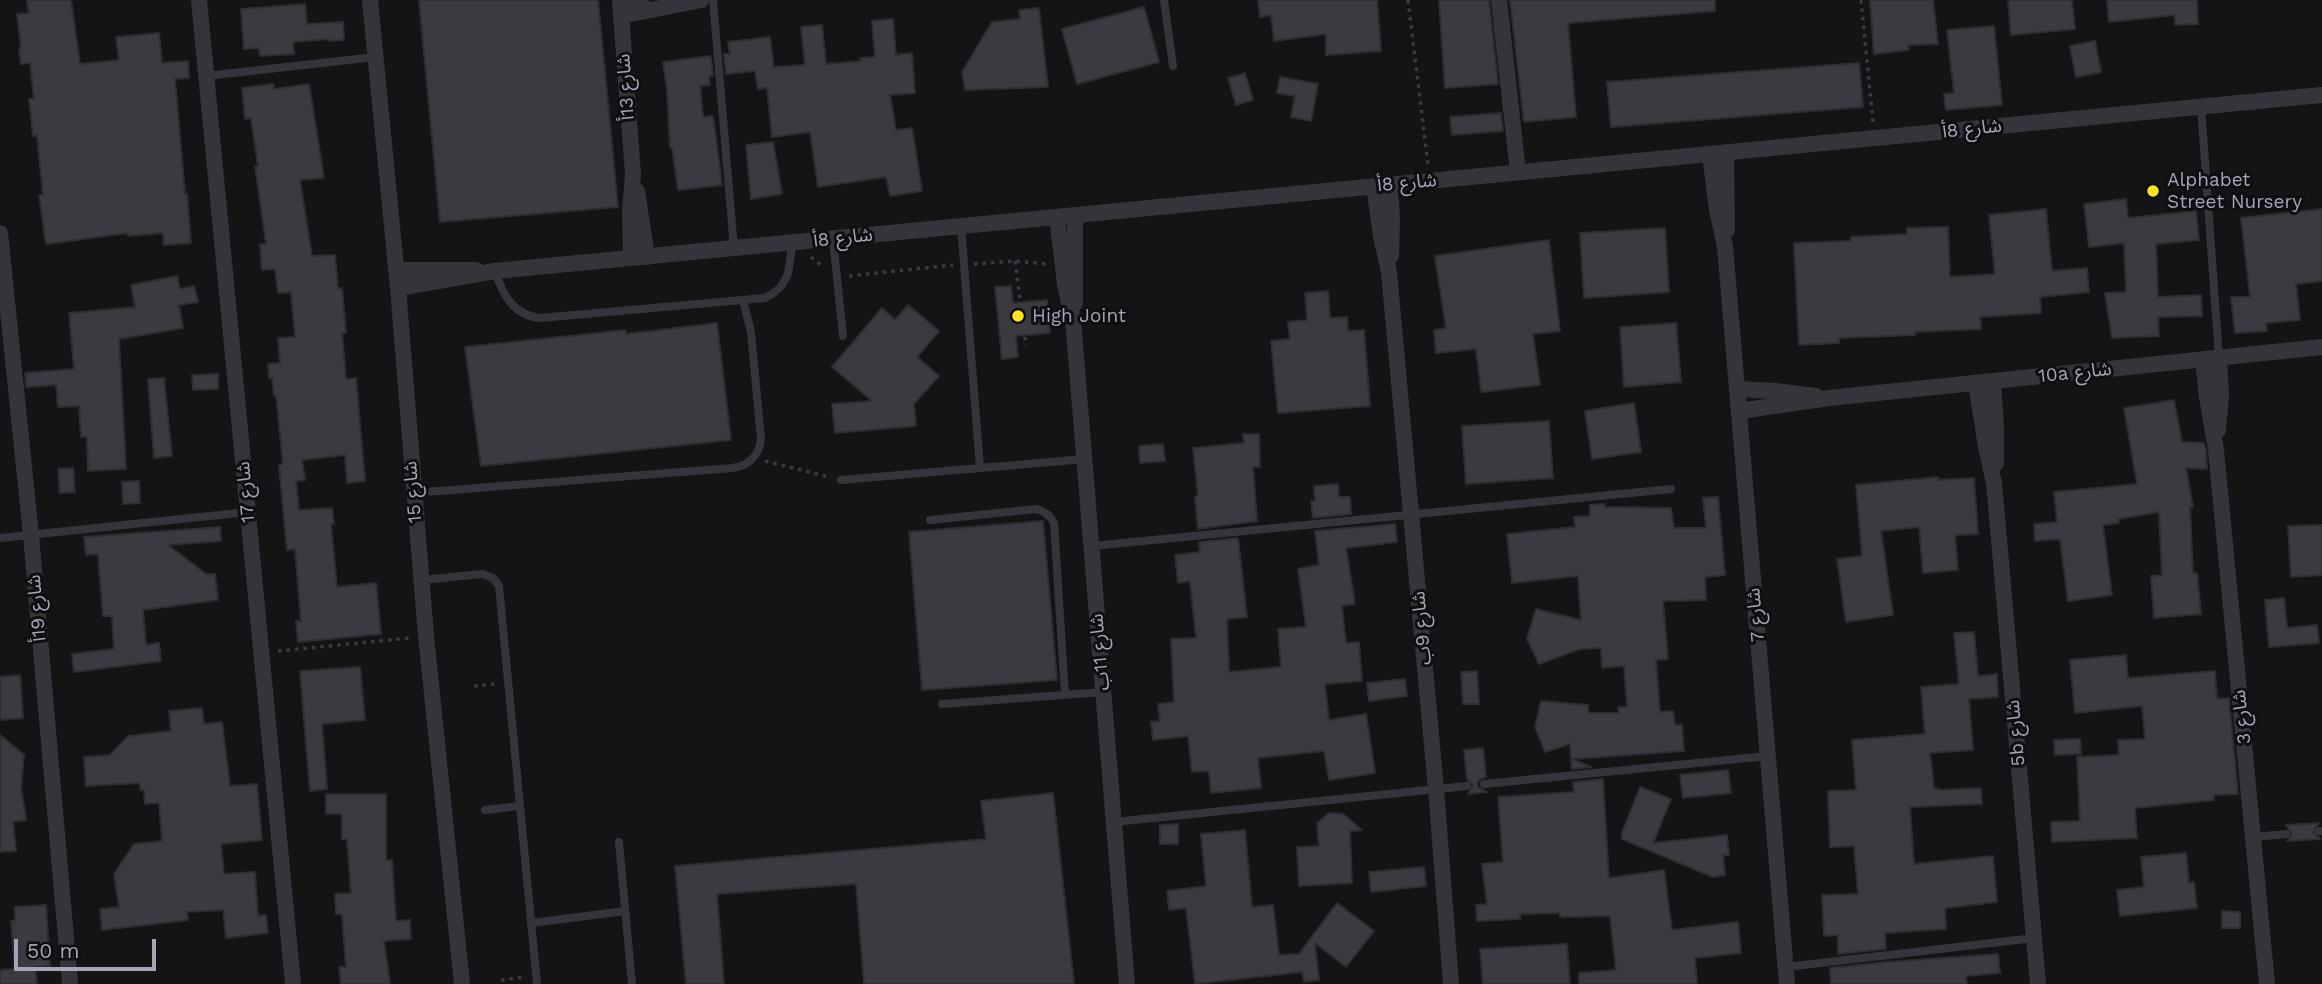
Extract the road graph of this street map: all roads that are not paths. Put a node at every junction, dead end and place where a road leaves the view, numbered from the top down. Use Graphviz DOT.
graph roads {
  1 [pos="199,0"];
  2 [pos="370,0"];
  3 [pos="641,0"];
  4 [pos="701,0"];
  5 [pos="713,0"];
  6 [pos="1164,0"];
  7 [pos="1499,0"];
  8 [pos="620,6"];
  9 [pos="376,57"];
  10 [pos="1173,66"];
  11 [pos="206,76"];
  12 [pos="2322,95"];
  13 [pos="2201,106"];
  14 [pos="1726,152"];
  15 [pos="1710,154"];
  16 [pos="1518,173"];
  17 [pos="1382,185"];
  18 [pos="1075,215"];
  19 [pos="1057,217"];
  20 [pos="961,226"];
  21 [pos="0,233"];
  22 [pos="833,239"];
  23 [pos="792,243"];
  24 [pos="1725,246"];
  25 [pos="734,248"];
  26 [pos="639,257"];
  27 [pos="396,270"];
  28 [pos="494,271"];
  29 [pos="398,288"];
  30 [pos="743,300"];
  31 [pos="1073,320"];
  32 [pos="843,336"];
  33 [pos="2322,347"];
  34 [pos="2211,359"];
  35 [pos="7,361"];
  36 [pos="1993,381"];
  37 [pos="1976,383"];
  38 [pos="1738,390"];
  39 [pos="1829,398"];
  40 [pos="1739,411"];
  41 [pos="1085,459"];
  42 [pos="980,468"];
  43 [pos="841,480"];
  44 [pos="1994,483"];
  45 [pos="1671,489"];
  46 [pos="413,493"];
  47 [pos="248,512"];
  48 [pos="1411,515"];
  49 [pos="930,520"];
  50 [pos="31,535"];
  51 [pos="0,538"];
  52 [pos="1092,545"];
  53 [pos="421,580"];
  54 [pos="1104,692"];
  55 [pos="1065,695"];
  56 [pos="942,704"];
  57 [pos="1768,756"];
  58 [pos="1484,784"];
  59 [pos="1467,786"];
  60 [pos="1436,789"];
  61 [pos="520,806"];
  62 [pos="485,810"];
  63 [pos="1114,821"];
  64 [pos="2286,834"];
  65 [pos="2254,837"];
  66 [pos="619,842"];
  67 [pos="625,911"];
  68 [pos="531,923"];
  69 [pos="2034,938"];
  70 [pos="1786,967"];
  71 [pos="536,980"];
  72 [pos="70,984"];
  73 [pos="293,984"];
  74 [pos="463,984"];
  75 [pos="632,984"];
  76 [pos="1127,984"];
  77 [pos="1451,984"];
  78 [pos="1787,984"];
  79 [pos="2038,984"];
  80 [pos="2267,984"];
  1 -- 11 [label="street, شارع 17"];
  2 -- 9 [label="street, شارع 15"];
  3 -- 8 [label="street"];
  4 -- 8 [label="street"];
  5 -- 25 [label="lane"];
  6 -- 10 [label="lane"];
  7 -- 16 [label="street"];
  8 -- 26 [label="street, شارع 13أ"];
  9 -- 11 [label="lane"];
  9 -- 27 [label="street, شارع 15"];
  11 -- 47 [label="street, شارع 17"];
  12 -- 13 [label="street, شارع 8أ"];
  13 -- 14 [label="street, شارع 8أ"];
  13 -- 34 [label="lane"];
  14 -- 15 [label="street, شارع 8أ"];
  14 -- 24 [label="street, شارع 7"];
  15 -- 16 [label="street, شارع 8أ"];
  15 -- 24 [label="street, شارع 7"];
  16 -- 17 [label="street, شارع 8أ"];
  17 -- 18 [label="street, شارع 8أ"];
  17 -- 48 [label="street, شارع 9ب"];
  18 -- 19 [label="street, شارع 8أ"];
  18 -- 31 [label="street, شارع 11ب"];
  19 -- 20 [label="street, شارع 8أ"];
  19 -- 31 [label="street, شارع 11ب"];
  20 -- 22 [label="street, شارع 8أ"];
  20 -- 42 [label="lane"];
  21 -- 35 [label="street, شارع 19أ"];
  22 -- 23 [label="street, شارع 8أ"];
  22 -- 32 [label="lane"];
  23 -- 25 [label="street, شارع 8أ"];
  23 -- 30 [label="lane"];
  24 -- 38 [label="street, شارع 7"];
  25 -- 26 [label="street, شارع 8أ"];
  26 -- 28 [label="street, شارع 8أ"];
  27 -- 28 [label="street, شارع 8أ"];
  27 -- 29 [label="street, شارع 15"];
  28 -- 29 [label="street, شارع 8أ"];
  28 -- 30 [label="lane"];
  29 -- 46 [label="street, شارع 15"];
  30 -- 46 [label="lane"];
  31 -- 41 [label="street, شارع 11ب"];
  33 -- 34 [label="street, 10a شارع"];
  34 -- 36 [label="street, 10a شارع"];
  34 -- 65 [label="street, شارع 3"];
  35 -- 50 [label="street, شارع 19أ"];
  36 -- 37 [label="street, 10a شارع"];
  36 -- 44 [label="street, 5b شارع"];
  37 -- 39 [label="street, 10a شارع"];
  37 -- 44 [label="street, 5b شارع"];
  38 -- 39 [label="street, 10a شارع"];
  38 -- 40 [label="street, شارع 7"];
  39 -- 40 [label="street, 10a شارع"];
  40 -- 57 [label="street, شارع 7"];
  41 -- 42 [label="lane"];
  41 -- 52 [label="street, شارع 11ب"];
  42 -- 43 [label="lane"];
  44 -- 69 [label="street, 5b شارع"];
  45 -- 48 [label="lane"];
  46 -- 53 [label="street, شارع 15"];
  47 -- 50 [label="lane"];
  47 -- 73 [label="street, شارع 17"];
  48 -- 52 [label="lane"];
  48 -- 60 [label="street, شارع 9ب"];
  49 -- 55 [label="lane"];
  50 -- 51 [label="lane"];
  50 -- 72 [label="street, شارع 19أ"];
  52 -- 54 [label="street, شارع 11ب"];
  53 -- 61 [label="lane"];
  53 -- 74 [label="street, شارع 15"];
  54 -- 55 [label="lane"];
  54 -- 63 [label="street, شارع 11ب"];
  55 -- 56 [label="lane"];
  57 -- 58 [label="lane"];
  57 -- 70 [label="street, شارع 7"];
  59 -- 60 [label="lane"];
  60 -- 63 [label="lane"];
  60 -- 77 [label="street, شارع 9ب"];
  61 -- 62 [label="lane"];
  61 -- 68 [label="lane"];
  63 -- 76 [label="street, شارع 11ب"];
  64 -- 65 [label="lane"];
  65 -- 80 [label="street, شارع 3"];
  66 -- 67 [label="lane"];
  67 -- 68 [label="lane"];
  67 -- 75 [label="lane"];
  68 -- 71 [label="lane"];
  69 -- 70 [label="lane"];
  69 -- 79 [label="street, 5b شارع"];
  70 -- 78 [label="street, شارع 7"];
}
